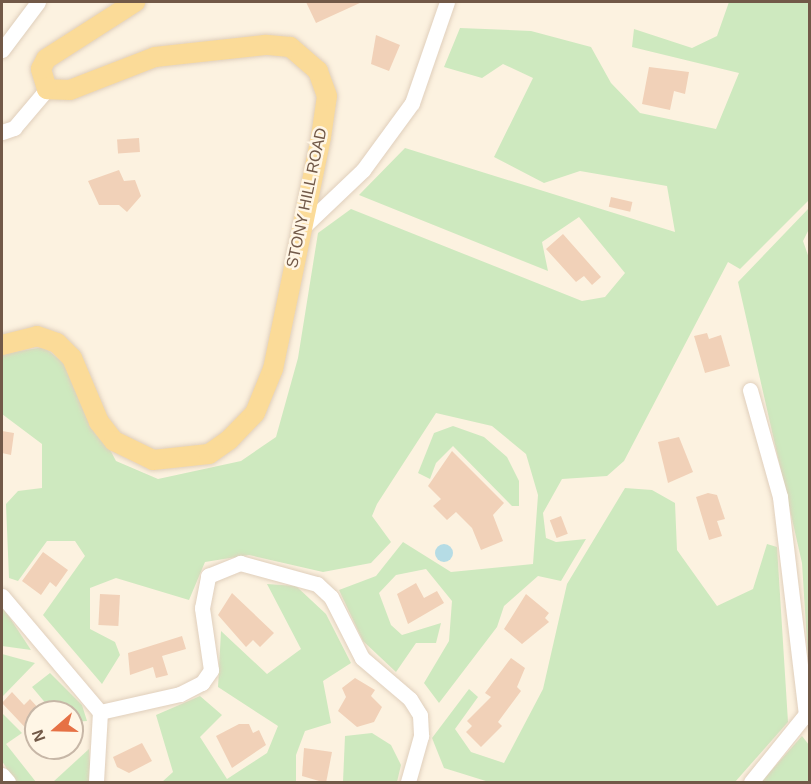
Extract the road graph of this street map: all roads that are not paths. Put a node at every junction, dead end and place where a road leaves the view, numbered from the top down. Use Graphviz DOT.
graph roads {
  1 [pos="38,2"];
  2 [pos="135,2"];
  3 [pos="447,2"];
  4 [pos="2,50"];
  5 [pos="47,89"];
  6 [pos="2,132"];
  7 [pos="300,231"];
  8 [pos="2,345"];
  9 [pos="750,390"];
  10 [pos="2,596"];
  11 [pos="100,712"];
  12 [pos="808,713"];
  13 [pos="2,775"];
  14 [pos="97,781"];
  15 [pos="8,783"];
  16 [pos="408,783"];
  17 [pos="751,783"];
  1 -- 4 [label="street"];
  2 -- 5 [label="main road"];
  3 -- 7 [label="street"];
  5 -- 6 [label="street"];
  5 -- 7 [label="main road, STONY HILL ROAD"];
  7 -- 8 [label="main road, STONY HILL ROAD"];
  9 -- 12 [label="street"];
  10 -- 11 [label="street"];
  11 -- 14 [label="street"];
  11 -- 16 [label="street"];
  12 -- 17 [label="street"];
  13 -- 15 [label="street"];
}
